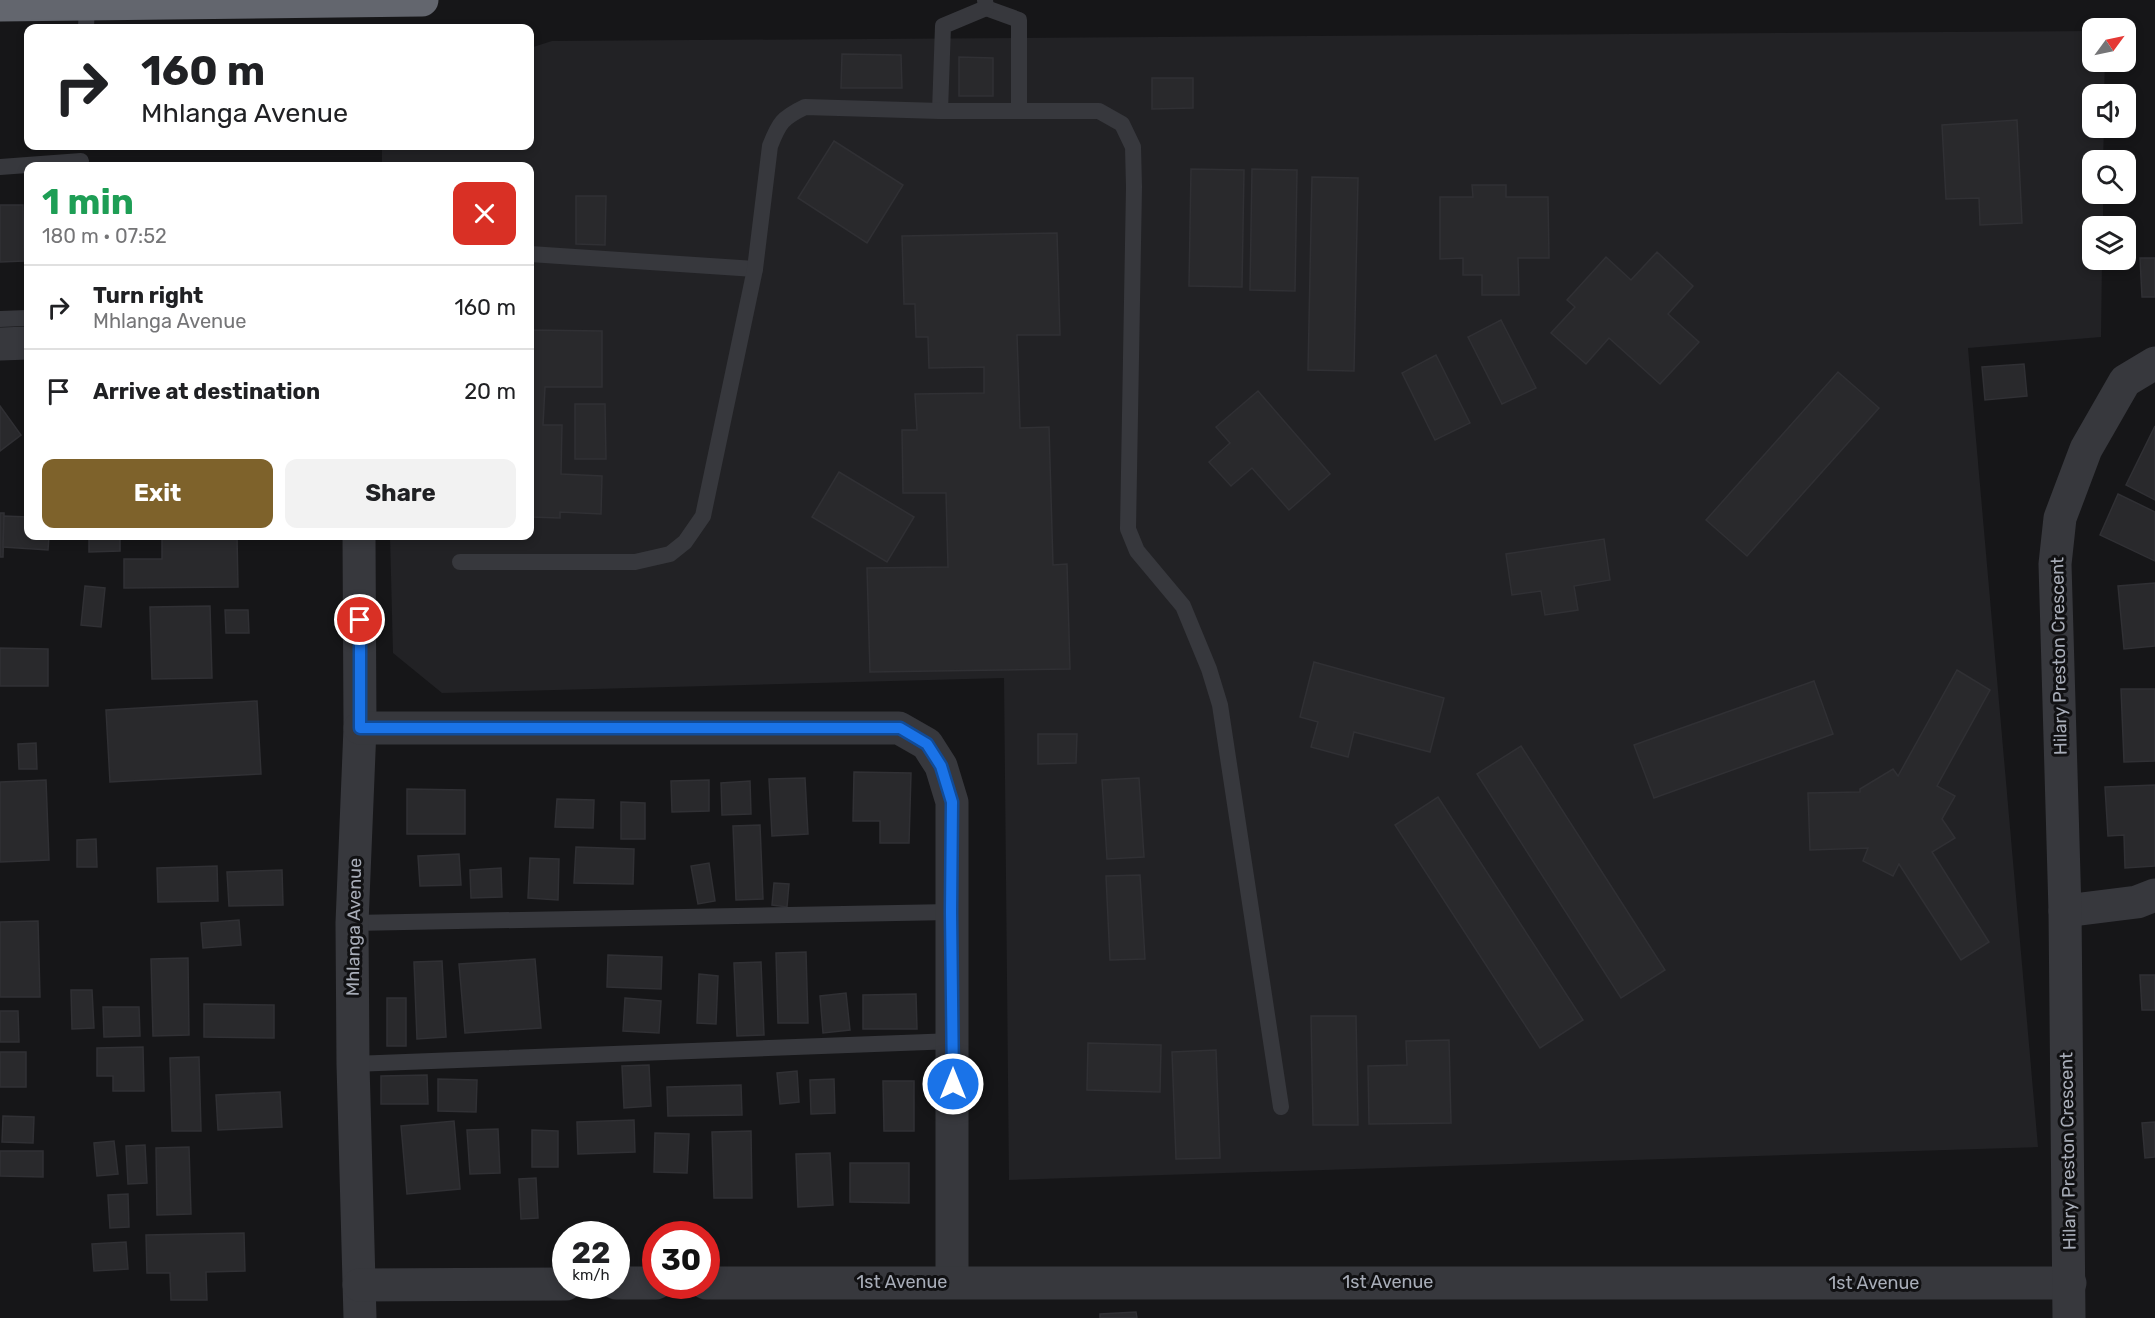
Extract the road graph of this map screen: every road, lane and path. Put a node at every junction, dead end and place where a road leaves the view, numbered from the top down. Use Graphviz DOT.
graph roads {
  1 [pos="423,0"];
  2 [pos="986,4"];
  3 [pos="0,5"];
  4 [pos="87,16"];
  5 [pos="1019,110"];
  6 [pos="940,111"];
  7 [pos="81,158"];
  8 [pos="45,162"];
  9 [pos="24,164"];
  10 [pos="0,167"];
  11 [pos="534,254"];
  12 [pos="755,269"];
  13 [pos="24,318"];
  14 [pos="0,319"];
  15 [pos="24,343"];
  16 [pos="0,344"];
  17 [pos="2155,363"];
  18 [pos="359,540"];
  19 [pos="460,562"];
  20 [pos="360,728"];
  21 [pos="2155,895"];
  22 [pos="2066,911"];
  23 [pos="951,912"];
  24 [pos="352,922"];
  25 [pos="954,1041"];
  26 [pos="353,1064"];
  27 [pos="1281,1107"];
  28 [pos="952,1282"];
  29 [pos="720,1283"];
  30 [pos="2070,1283"];
  31 [pos="552,1284"];
  32 [pos="359,1285"];
  33 [pos="360,1318"];
  34 [pos="2069,1318"];
  1 -- 4 [label="highway"];
  2 -- 5 [label="lane"];
  2 -- 6 [label="lane"];
  3 -- 4 [label="highway"];
  5 -- 6 [label="lane"];
  5 -- 27 [label="lane"];
  6 -- 12 [label="lane"];
  7 -- 8 [label="lane"];
  9 -- 10 [label="lane"];
  11 -- 12 [label="lane"];
  12 -- 19 [label="lane"];
  13 -- 14 [label="lane"];
  15 -- 16 [label="street"];
  17 -- 22 [label="street, Hilary Preston Crescent"];
  18 -- 20 [label="street, Mhlanga Avenue"];
  20 -- 23 [label="street"];
  20 -- 24 [label="street, Mhlanga Avenue"];
  21 -- 22 [label="street"];
  22 -- 30 [label="street, Hilary Preston Crescent"];
  23 -- 24 [label="lane"];
  23 -- 25 [label="street"];
  24 -- 26 [label="street, Mhlanga Avenue"];
  25 -- 26 [label="lane"];
  25 -- 28 [label="street"];
  26 -- 32 [label="street, Mhlanga Avenue"];
  28 -- 29 [label="street, 1st Avenue"];
  28 -- 30 [label="street, 1st Avenue"];
  30 -- 34 [label="street, Hilary Preston Crescent"];
  31 -- 32 [label="street"];
  32 -- 33 [label="street, Mhlanga Avenue"];
}
